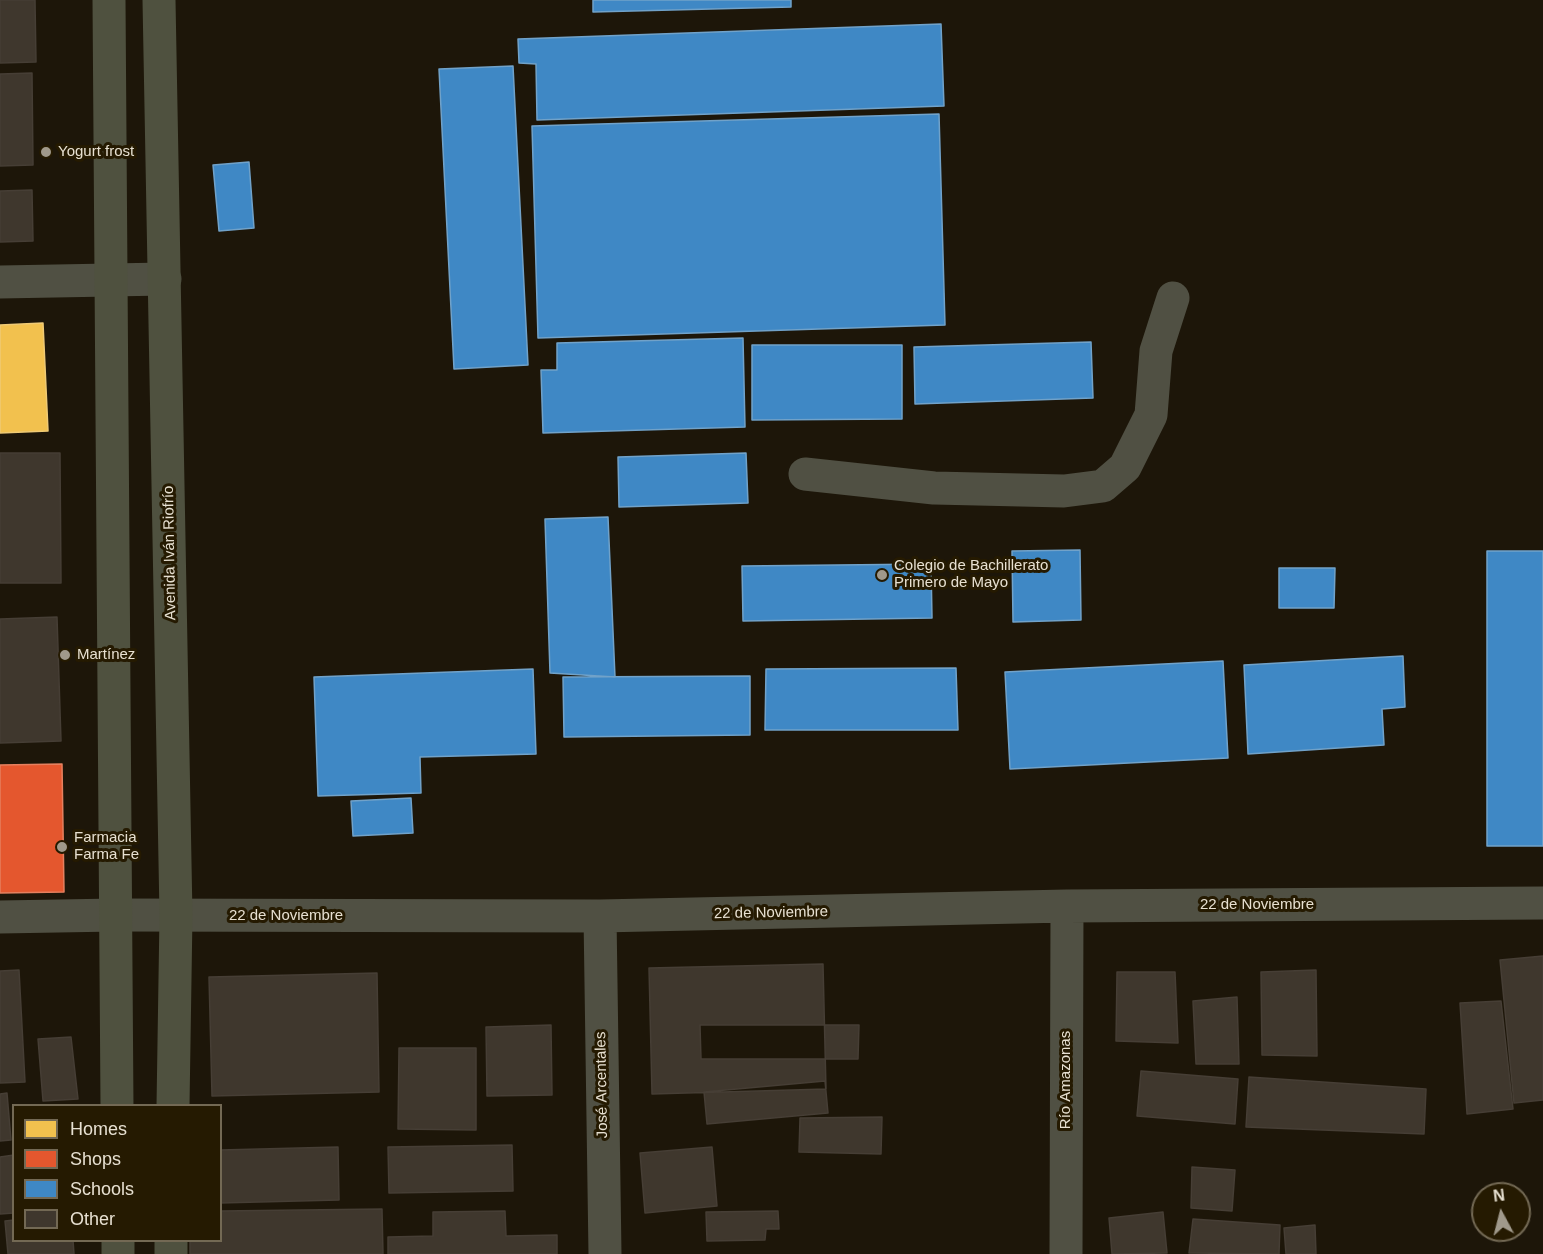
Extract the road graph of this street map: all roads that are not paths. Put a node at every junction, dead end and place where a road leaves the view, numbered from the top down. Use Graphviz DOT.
graph roads {
  1 [pos="109,0"];
  2 [pos="159,0"];
  3 [pos="165,279"];
  4 [pos="112,281"];
  5 [pos="0,282"];
  6 [pos="1173,298"];
  7 [pos="804,474"];
  8 [pos="1543,903"];
  9 [pos="1066,906"];
  10 [pos="116,915"];
  11 [pos="176,915"];
  12 [pos="600,916"];
  13 [pos="0,917"];
  14 [pos="117,1104"];
  15 [pos="173,1104"];
  16 [pos="605,1254"];
  17 [pos="1066,1254"];
  1 -- 4 [label="main road"];
  2 -- 3 [label="main road, Avenida Iván Riofrío"];
  3 -- 4 [label="street"];
  3 -- 11 [label="main road, Avenida Iván Riofrío"];
  4 -- 5 [label="street"];
  4 -- 10 [label="main road"];
  6 -- 7 [label="street"];
  8 -- 9 [label="street, 22 de Noviembre"];
  9 -- 12 [label="street, 22 de Noviembre"];
  9 -- 17 [label="street, Río Amazonas"];
  10 -- 11 [label="street, 22 de Noviembre"];
  10 -- 13 [label="street, 22 de Noviembre"];
  10 -- 14 [label="main road"];
  11 -- 12 [label="street, 22 de Noviembre"];
  11 -- 15 [label="main road, Avenida Iván Riofrío"];
  12 -- 16 [label="street, José Arcentales"];
}
